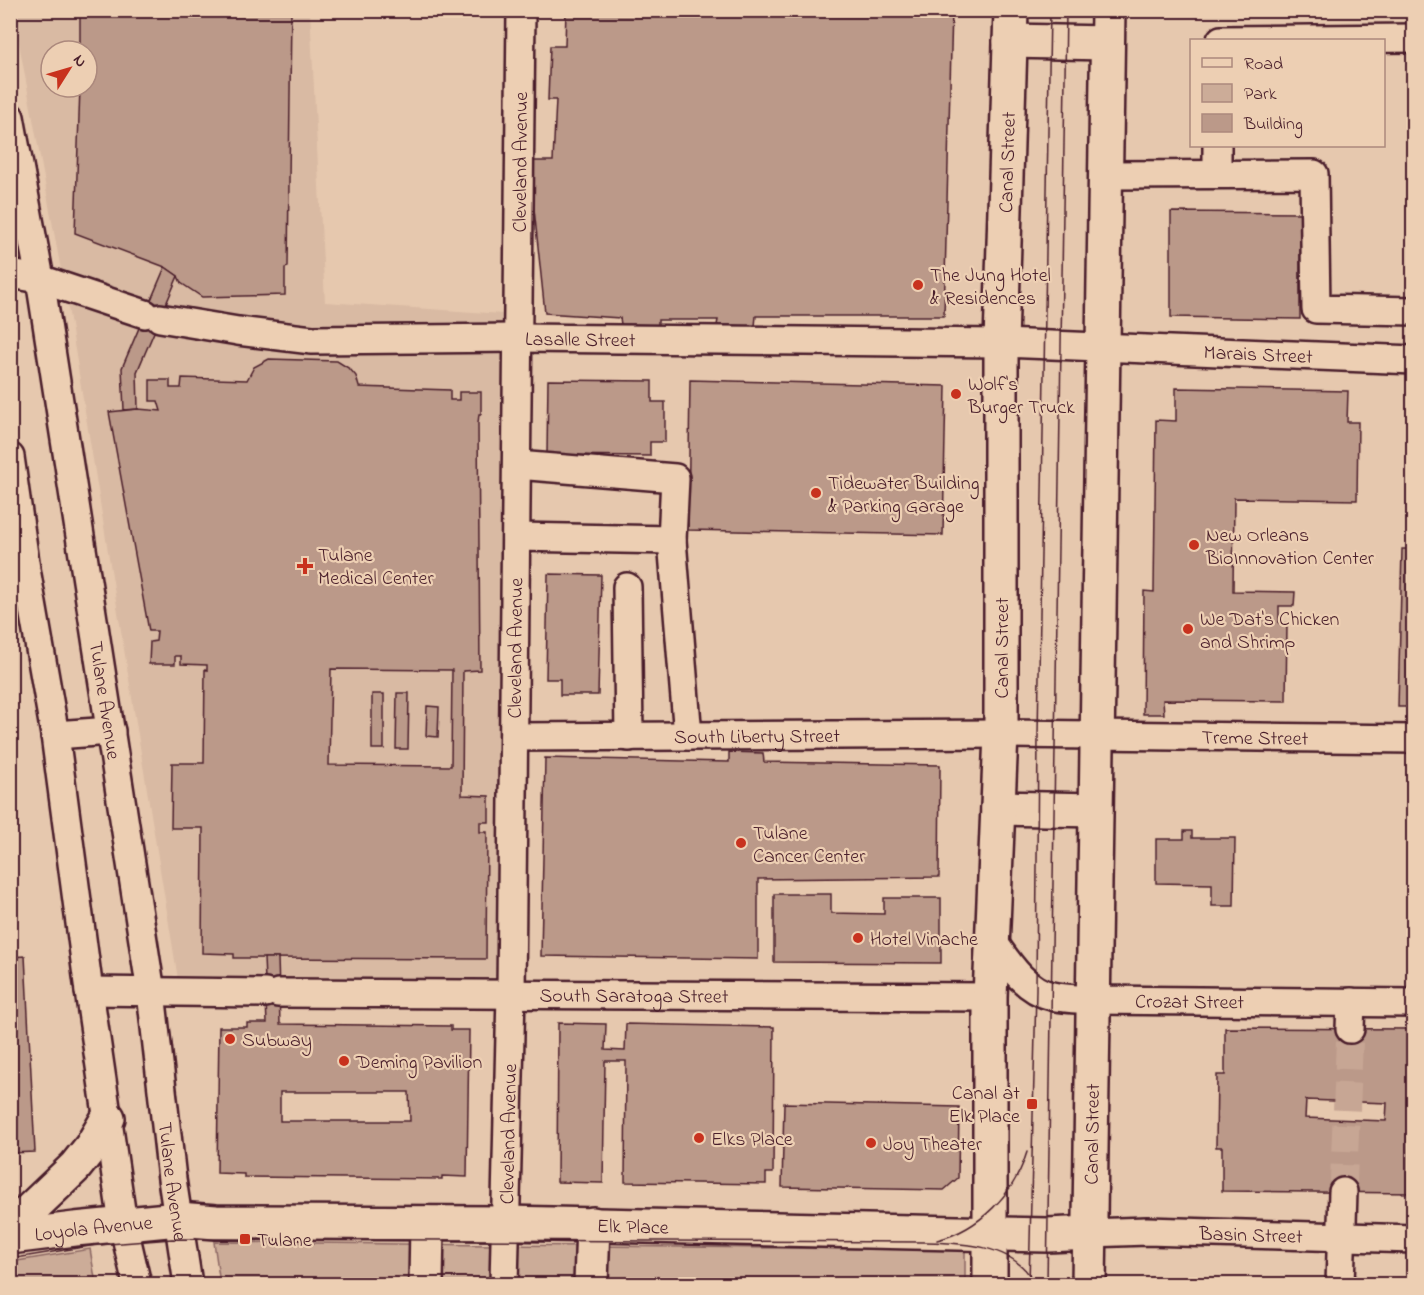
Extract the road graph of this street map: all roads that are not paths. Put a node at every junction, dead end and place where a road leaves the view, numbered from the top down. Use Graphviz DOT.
graph roads {
  1 [pos="521,10"];
  2 [pos="1108,10"];
  3 [pos="1011,26"];
  4 [pos="1413,38"];
  5 [pos="1317,39"];
  6 [pos="1107,43"];
  7 [pos="10,117"];
  8 [pos="1217,147"];
  9 [pos="1217,174"];
  10 [pos="1106,175"];
  11 [pos="10,274"];
  12 [pos="40,279"];
  13 [pos="1413,310"];
  14 [pos="518,338"];
  15 [pos="1001,343"];
  16 [pos="1103,345"];
  17 [pos="1413,360"];
  18 [pos="10,457"];
  19 [pos="517,465"];
  20 [pos="516,537"];
  21 [pos="672,540"];
  22 [pos="18,572"];
  23 [pos="627,586"];
  24 [pos="111,731"];
  25 [pos="1001,734"];
  26 [pos="56,735"];
  27 [pos="687,736"];
  28 [pos="1098,736"];
  29 [pos="513,737"];
  30 [pos="629,737"];
  31 [pos="1413,739"];
  32 [pos="998,808"];
  33 [pos="1096,810"];
  34 [pos="992,940"];
  35 [pos="89,991"];
  36 [pos="151,992"];
  37 [pos="511,993"];
  38 [pos="990,997"];
  39 [pos="1094,1000"];
  40 [pos="1413,1003"];
  41 [pos="108,1118"];
  42 [pos="1343,1192"];
  43 [pos="177,1219"];
  44 [pos="427,1223"];
  45 [pos="506,1223"];
  46 [pos="123,1224"];
  47 [pos="593,1224"];
  48 [pos="10,1229"];
  49 [pos="989,1232"];
  50 [pos="1089,1233"];
  51 [pos="10,1237"];
  52 [pos="1341,1237"];
  53 [pos="1413,1239"];
  54 [pos="137,1284"];
  55 [pos="188,1284"];
  56 [pos="426,1284"];
  57 [pos="504,1284"];
  58 [pos="591,1284"];
  59 [pos="990,1284"];
  60 [pos="1089,1284"];
  61 [pos="1340,1284"];
  1 -- 14 [label="street, Cleveland Avenue"];
  2 -- 6 [label="main road, Canal Street"];
  3 -- 6 [label="main road"];
  3 -- 15 [label="main road, Canal Street"];
  4 -- 5 [label="street"];
  6 -- 10 [label="main road, Canal Street"];
  7 -- 12 [label="street, Tulane Avenue"];
  8 -- 9 [label="street"];
  9 -- 10 [label="street"];
  9 -- 13 [label="street"];
  10 -- 16 [label="main road, Canal Street"];
  11 -- 12 [label="street, Lasalle Street"];
  12 -- 14 [label="street, Lasalle Street"];
  12 -- 24 [label="street, Tulane Avenue"];
  14 -- 15 [label="street, Lasalle Street"];
  14 -- 19 [label="street, Cleveland Avenue"];
  15 -- 16 [label="street, Lasalle Street"];
  15 -- 25 [label="main road, Canal Street"];
  16 -- 17 [label="street, Marais Street"];
  16 -- 28 [label="main road, Canal Street"];
  18 -- 22 [label="street"];
  19 -- 20 [label="street, Cleveland Avenue"];
  19 -- 21 [label="street"];
  20 -- 21 [label="street"];
  20 -- 29 [label="street, Cleveland Avenue"];
  21 -- 27 [label="street"];
  22 -- 26 [label="street"];
  23 -- 30 [label="street"];
  24 -- 26 [label="street"];
  24 -- 36 [label="street, Tulane Avenue"];
  25 -- 27 [label="street, South Liberty Street"];
  25 -- 28 [label="street, South Liberty Street"];
  25 -- 32 [label="main road, Canal Street"];
  26 -- 35 [label="street"];
  27 -- 30 [label="street, South Liberty Street"];
  28 -- 31 [label="street, Treme Street"];
  28 -- 33 [label="main road, Canal Street"];
  29 -- 30 [label="street, South Liberty Street"];
  29 -- 37 [label="street, Cleveland Avenue"];
  32 -- 33 [label="main road"];
  32 -- 34 [label="main road, Canal Street"];
  33 -- 39 [label="main road, Canal Street"];
  34 -- 38 [label="main road, Canal Street"];
  34 -- 39 [label="street, Crozat Street"];
  35 -- 36 [label="street, South Saratoga Street"];
  35 -- 41 [label="street"];
  36 -- 37 [label="street, South Saratoga Street"];
  36 -- 43 [label="street, Tulane Avenue"];
  37 -- 38 [label="street, South Saratoga Street"];
  37 -- 45 [label="street, Cleveland Avenue"];
  38 -- 49 [label="main road, Canal Street"];
  39 -- 40 [label="street, Crozat Street"];
  39 -- 50 [label="main road, Canal Street"];
  41 -- 46 [label="street"];
  41 -- 48 [label="main road"];
  42 -- 52 [label="street"];
  43 -- 44 [label="main road, Elk Place"];
  43 -- 46 [label="main road, Loyola Avenue"];
  43 -- 55 [label="street, Tulane Avenue"];
  44 -- 45 [label="main road, Elk Place"];
  44 -- 56 [label="main road"];
  45 -- 47 [label="main road, Elk Place"];
  45 -- 57 [label="street, Cleveland Avenue"];
  46 -- 51 [label="main road, Loyola Avenue"];
  46 -- 54 [label="street"];
  47 -- 49 [label="main road, Elk Place"];
  47 -- 58 [label="main road"];
  49 -- 50 [label="main road, Elk Place"];
  49 -- 59 [label="main road, Canal Street"];
  50 -- 52 [label="street, Basin Street"];
  50 -- 60 [label="main road, Canal Street"];
  52 -- 53 [label="street, Basin Street"];
  52 -- 61 [label="street"];
}
